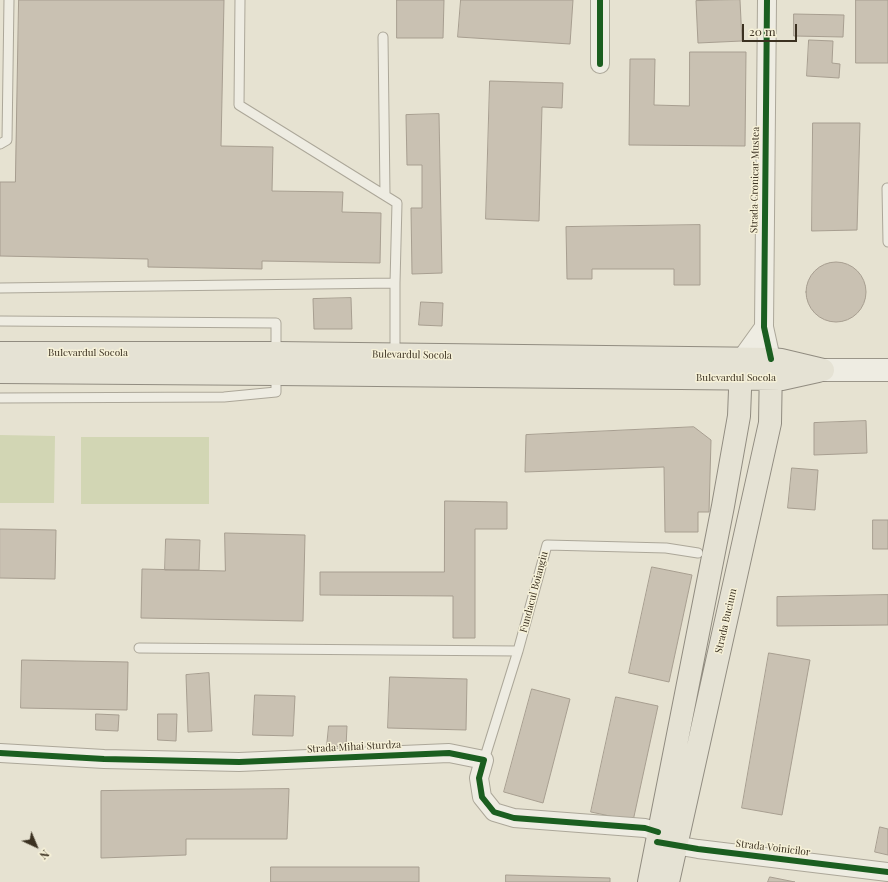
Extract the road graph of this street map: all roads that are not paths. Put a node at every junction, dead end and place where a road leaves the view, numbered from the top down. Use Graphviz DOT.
graph roads {
  1 [pos="9,0"];
  2 [pos="240,0"];
  3 [pos="600,0"];
  4 [pos="767,0"];
  5 [pos="382,37"];
  6 [pos="600,64"];
  7 [pos="0,144"];
  8 [pos="887,188"];
  9 [pos="385,194"];
  10 [pos="888,242"];
  11 [pos="395,283"];
  12 [pos="0,288"];
  13 [pos="0,321"];
  14 [pos="764,327"];
  15 [pos="4,363"];
  16 [pos="276,363"];
  17 [pos="395,365"];
  18 [pos="741,369"];
  19 [pos="771,369"];
  20 [pos="888,370"];
  21 [pos="0,398"];
  22 [pos="698,553"];
  23 [pos="139,648"];
  24 [pos="518,651"];
  25 [pos="0,753"];
  26 [pos="484,760"];
  27 [pos="663,840"];
  28 [pos="888,872"];
  29 [pos="649,882"];
  30 [pos="668,882"];
  1 -- 7 [label="lane"];
  2 -- 9 [label="lane"];
  3 -- 6 [label="street"];
  4 -- 14 [label="street, Strada Cronicar Mustea"];
  5 -- 9 [label="lane"];
  8 -- 10 [label="lane"];
  9 -- 11 [label="lane"];
  11 -- 12 [label="lane"];
  11 -- 17 [label="lane"];
  13 -- 16 [label="lane"];
  14 -- 18 [label="street"];
  14 -- 19 [label="street, Strada Cronicar Mustea"];
  15 -- 16 [label="main road, Bulevardul Socola"];
  16 -- 17 [label="main road, Bulevardul Socola"];
  16 -- 21 [label="lane"];
  17 -- 18 [label="main road, Bulevardul Socola"];
  18 -- 19 [label="main road, Bulevardul Socola"];
  18 -- 27 [label="main road, Strada Bucium"];
  19 -- 20 [label="main road, Bulevardul Socola"];
  19 -- 27 [label="main road, Strada Bucium"];
  22 -- 24 [label="lane, Fundacul Boiangiu"];
  23 -- 24 [label="lane"];
  24 -- 26 [label="lane, Fundacul Boiangiu"];
  25 -- 26 [label="street, Strada Mihai Sturdza"];
  26 -- 27 [label="street"];
  27 -- 28 [label="street, Strada Voinicilor"];
  27 -- 29 [label="main road, Strada Bucium"];
  27 -- 30 [label="main road, Strada Bucium"];
}
